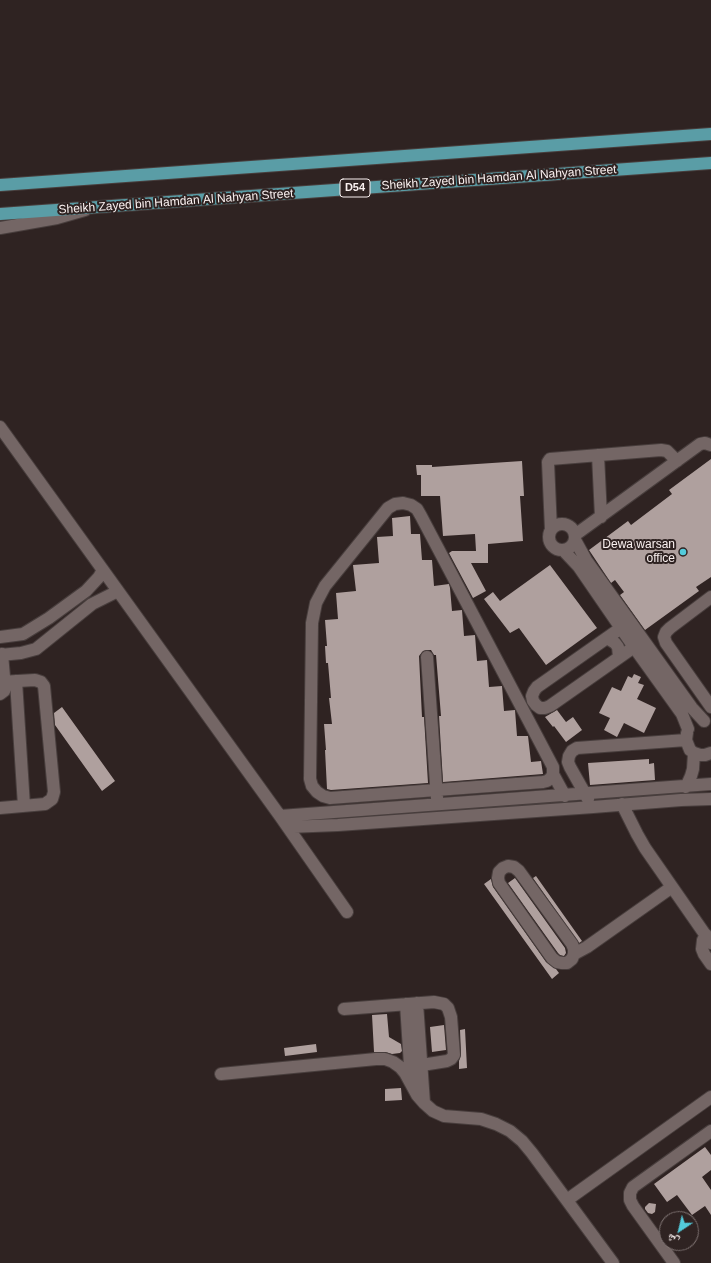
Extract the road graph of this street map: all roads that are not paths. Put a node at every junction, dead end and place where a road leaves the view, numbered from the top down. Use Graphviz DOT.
graph roads {
  1 [pos="711,134"];
  2 [pos="711,162"];
  3 [pos="0,178"];
  4 [pos="22,183"];
  5 [pos="0,185"];
  6 [pos="90,208"];
  7 [pos="0,214"];
  8 [pos="0,228"];
  9 [pos="0,427"];
  10 [pos="711,445"];
  11 [pos="598,455"];
  12 [pos="677,461"];
  13 [pos="556,483"];
  14 [pos="601,517"];
  15 [pos="555,527"];
  16 [pos="575,537"];
  17 [pos="563,550"];
  18 [pos="103,570"];
  19 [pos="118,591"];
  20 [pos="711,597"];
  21 [pos="49,618"];
  22 [pos="621,628"];
  23 [pos="60,631"];
  24 [pos="0,636"];
  25 [pos="607,638"];
  26 [pos="634,647"];
  27 [pos="1,654"];
  28 [pos="427,657"];
  29 [pos="619,657"];
  30 [pos="691,678"];
  31 [pos="7,682"];
  32 [pos="678,688"];
  33 [pos="0,694"];
  34 [pos="711,707"];
  35 [pos="708,723"];
  36 [pos="687,735"];
  37 [pos="694,753"];
  38 [pos="711,753"];
  39 [pos="553,774"];
  40 [pos="711,784"];
  41 [pos="686,787"];
  42 [pos="436,790"];
  43 [pos="585,793"];
  44 [pos="565,796"];
  45 [pos="711,799"];
  46 [pos="437,804"];
  47 [pos="622,804"];
  48 [pos="24,806"];
  49 [pos="593,807"];
  50 [pos="0,808"];
  51 [pos="338,813"];
  52 [pos="280,816"];
  53 [pos="438,817"];
  54 [pos="338,825"];
  55 [pos="288,827"];
  56 [pos="672,887"];
  57 [pos="347,912"];
  58 [pos="708,939"];
  59 [pos="574,954"];
  60 [pos="711,964"];
  61 [pos="411,1004"];
  62 [pos="344,1009"];
  63 [pos="422,1064"];
  64 [pos="221,1074"];
  65 [pos="411,1085"];
  66 [pos="711,1097"];
  67 [pos="424,1103"];
  68 [pos="711,1131"];
  69 [pos="567,1200"];
  70 [pos="613,1263"];
  71 [pos="674,1263"];
  1 -- 4 [label="main road"];
  2 -- 6 [label="main road, Sheikh Zayed bin Hamdan Al Nahyan Street / D54"];
  3 -- 4 [label="main road"];
  4 -- 5 [label="main road"];
  6 -- 7 [label="main road, Sheikh Zayed bin Hamdan Al Nahyan Street / D54"];
  6 -- 8 [label="street"];
  9 -- 18 [label="street"];
  10 -- 12 [label="street"];
  11 -- 12 [label="street"];
  11 -- 14 [label="street"];
  11 -- 15 [label="street"];
  12 -- 14 [label="street"];
  13 -- 15 [label="street"];
  14 -- 16 [label="street"];
  15 -- 16 [label="street"];
  15 -- 17 [label="street"];
  16 -- 17 [label="street"];
  16 -- 32 [label="street"];
  17 -- 22 [label="street"];
  18 -- 19 [label="street"];
  18 -- 21 [label="street"];
  19 -- 23 [label="street"];
  19 -- 52 [label="street"];
  20 -- 30 [label="street"];
  21 -- 23 [label="street"];
  21 -- 24 [label="street"];
  22 -- 25 [label="street"];
  22 -- 26 [label="street"];
  23 -- 27 [label="street"];
  25 -- 29 [label="street"];
  25 -- 29 [label="street"];
  26 -- 29 [label="street"];
  26 -- 36 [label="street"];
  27 -- 31 [label="street"];
  28 -- 42 [label="street"];
  30 -- 32 [label="street"];
  30 -- 34 [label="street"];
  31 -- 33 [label="street"];
  31 -- 48 [label="street"];
  31 -- 48 [label="street"];
  32 -- 35 [label="street"];
  35 -- 36 [label="street"];
  36 -- 37 [label="street"];
  36 -- 43 [label="street"];
  37 -- 38 [label="street"];
  37 -- 41 [label="street"];
  39 -- 42 [label="street"];
  39 -- 42 [label="street"];
  39 -- 44 [label="street"];
  40 -- 41 [label="street"];
  41 -- 43 [label="street"];
  42 -- 46 [label="street"];
  43 -- 44 [label="street"];
  43 -- 49 [label="street"];
  44 -- 46 [label="street"];
  45 -- 47 [label="street"];
  46 -- 51 [label="street"];
  46 -- 53 [label="street"];
  47 -- 49 [label="street"];
  47 -- 56 [label="street"];
  48 -- 50 [label="street"];
  49 -- 53 [label="street"];
  51 -- 52 [label="street"];
  51 -- 54 [label="street"];
  52 -- 55 [label="street"];
  53 -- 54 [label="street"];
  54 -- 55 [label="street"];
  55 -- 57 [label="street"];
  56 -- 58 [label="street"];
  56 -- 59 [label="street"];
  58 -- 60 [label="street"];
  59 -- 59 [label="street"];
  61 -- 62 [label="street"];
  61 -- 63 [label="street"];
  61 -- 63 [label="street"];
  61 -- 65 [label="street"];
  63 -- 67 [label="street"];
  64 -- 65 [label="street"];
  65 -- 67 [label="street"];
  66 -- 69 [label="street"];
  67 -- 69 [label="street"];
  68 -- 71 [label="street"];
  69 -- 70 [label="street"];
}
